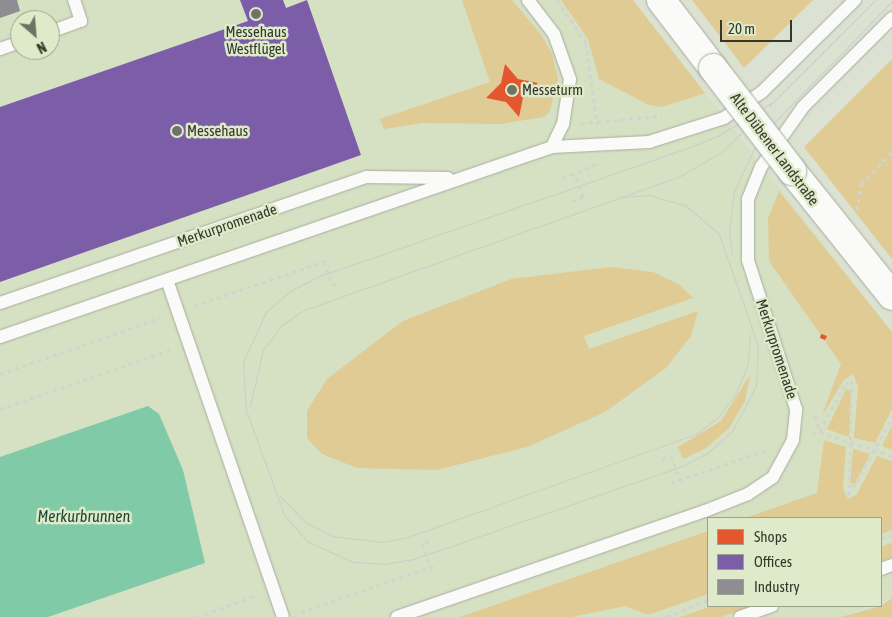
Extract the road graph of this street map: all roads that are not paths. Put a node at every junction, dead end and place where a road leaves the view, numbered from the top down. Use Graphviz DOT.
graph roads {
  1 [pos="74,0"];
  2 [pos="528,0"];
  3 [pos="661,0"];
  4 [pos="855,0"];
  5 [pos="892,18"];
  6 [pos="60,28"];
  7 [pos="552,147"];
  8 [pos="458,178"];
  9 [pos="168,280"];
  10 [pos="892,296"];
  11 [pos="0,303"];
  12 [pos="0,337"];
  13 [pos="769,607"];
  14 [pos="289,615"];
  15 [pos="397,617"];
  16 [pos="740,617"];
  1 -- 6 [label="lane"];
  2 -- 7 [label="lane"];
  3 -- 10 [label="street, Alte Dübener Landstraße, bridge"];
  4 -- 7 [label="lane, Merkurpromenade"];
  5 -- 15 [label="lane, Merkurpromenade"];
  7 -- 8 [label="lane, Merkurpromenade"];
  8 -- 9 [label="lane, Merkurpromenade"];
  8 -- 11 [label="lane, Merkurpromenade"];
  9 -- 12 [label="lane, Merkurpromenade"];
  9 -- 14 [label="lane"];
  13 -- 16 [label="lane"];
}
